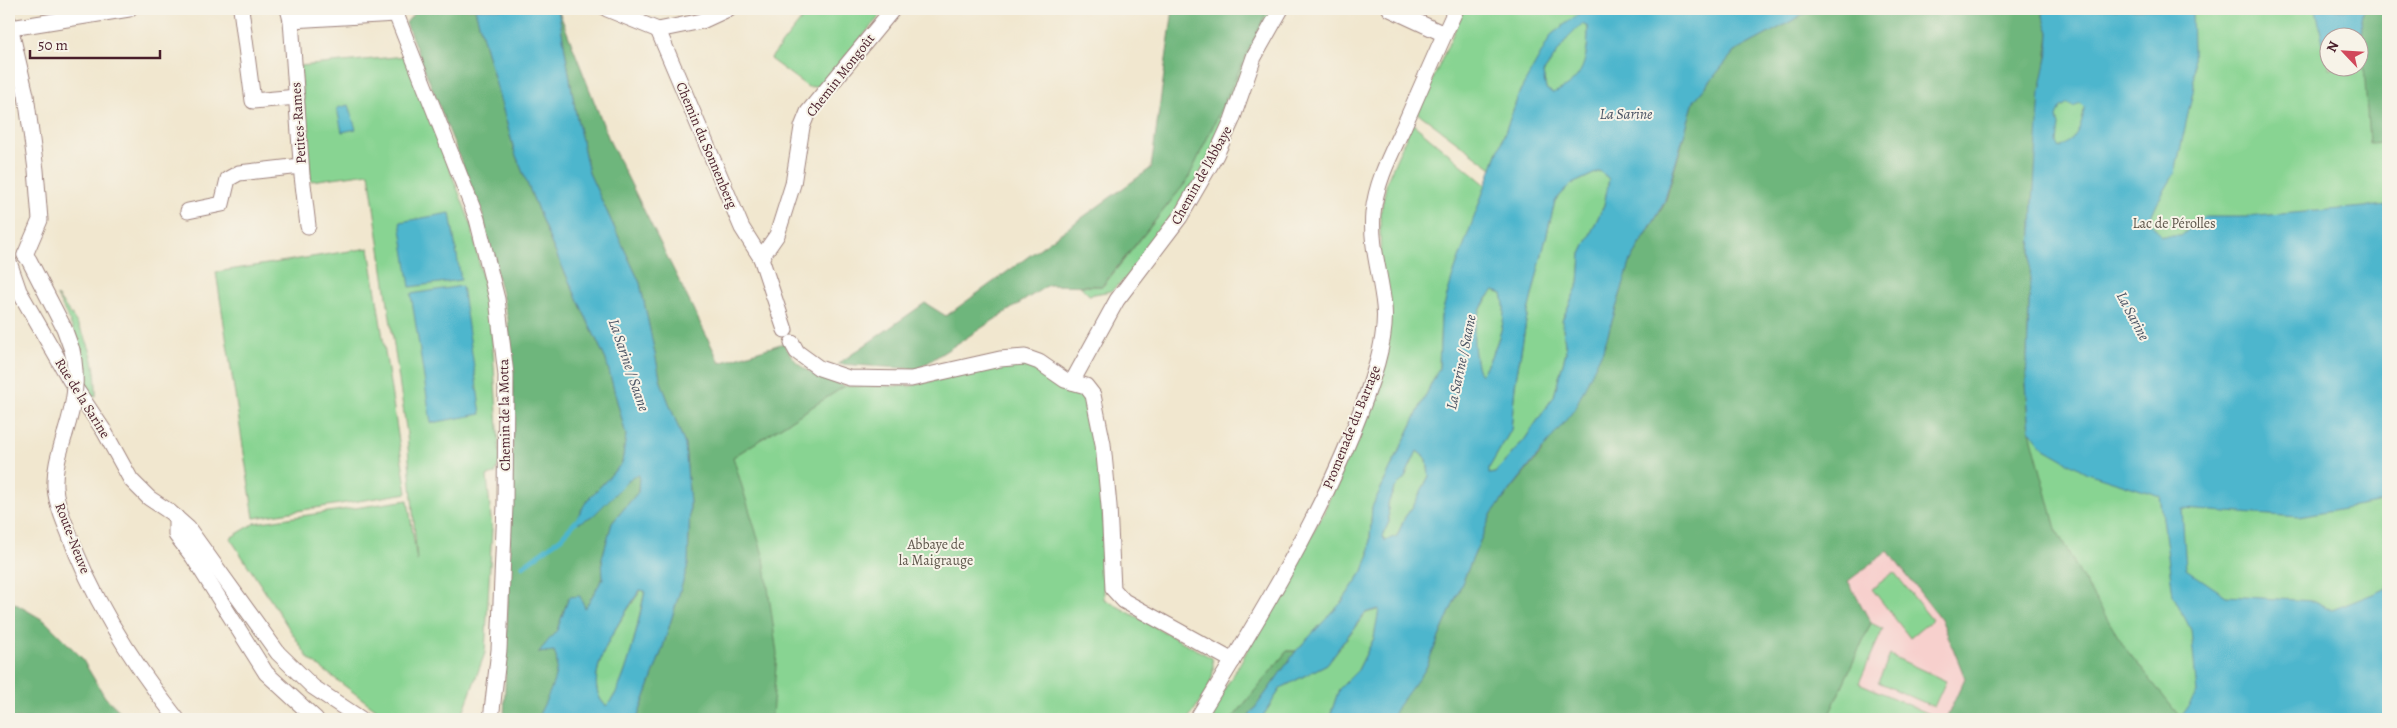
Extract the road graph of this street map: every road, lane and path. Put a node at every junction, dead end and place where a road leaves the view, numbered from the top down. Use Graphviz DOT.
graph roads {
  1 [pos="129,9"];
  2 [pos="241,9"];
  3 [pos="607,9"];
  4 [pos="728,9"];
  5 [pos="893,9"];
  6 [pos="1281,9"];
  7 [pos="1390,9"];
  8 [pos="1456,9"];
  9 [pos="395,11"];
  10 [pos="290,14"];
  11 [pos="10,25"];
  12 [pos="658,30"];
  13 [pos="1444,34"];
  14 [pos="297,97"];
  15 [pos="301,166"];
  16 [pos="188,211"];
  17 [pos="308,226"];
  18 [pos="25,255"];
  19 [pos="761,258"];
  20 [pos="9,262"];
  21 [pos="1072,382"];
  22 [pos="176,517"];
  23 [pos="1233,661"];
  24 [pos="177,719"];
  25 [pos="316,719"];
  26 [pos="361,719"];
  27 [pos="491,719"];
  28 [pos="1197,719"];
  1 -- 11 [label="street"];
  2 -- 14 [label="street"];
  3 -- 12 [label="street"];
  4 -- 12 [label="street"];
  5 -- 19 [label="street, Chemin Mongoût"];
  6 -- 21 [label="street, Chemin de l'Abbaye"];
  7 -- 13 [label="street"];
  8 -- 13 [label="street, Promenade du Barrage"];
  9 -- 10 [label="street, Petites-Rames"];
  9 -- 27 [label="street, Chemin de la Motta"];
  10 -- 14 [label="street, Petites-Rames"];
  11 -- 18 [label="street"];
  12 -- 19 [label="street, Chemin du Sonnenberg"];
  13 -- 23 [label="street, Promenade du Barrage"];
  14 -- 15 [label="street, Petites-Rames"];
  15 -- 16 [label="street"];
  15 -- 17 [label="street, Petites-Rames"];
  18 -- 20 [label="street"];
  18 -- 24 [label="street, Route-Neuve, bridge"];
  19 -- 21 [label="street"];
  20 -- 22 [label="street, Rue de la Sarine"];
  21 -- 23 [label="street"];
  22 -- 25 [label="street"];
  22 -- 26 [label="street, Rue de la Sarine"];
  23 -- 28 [label="street, Promenade du Barrage"];
}
